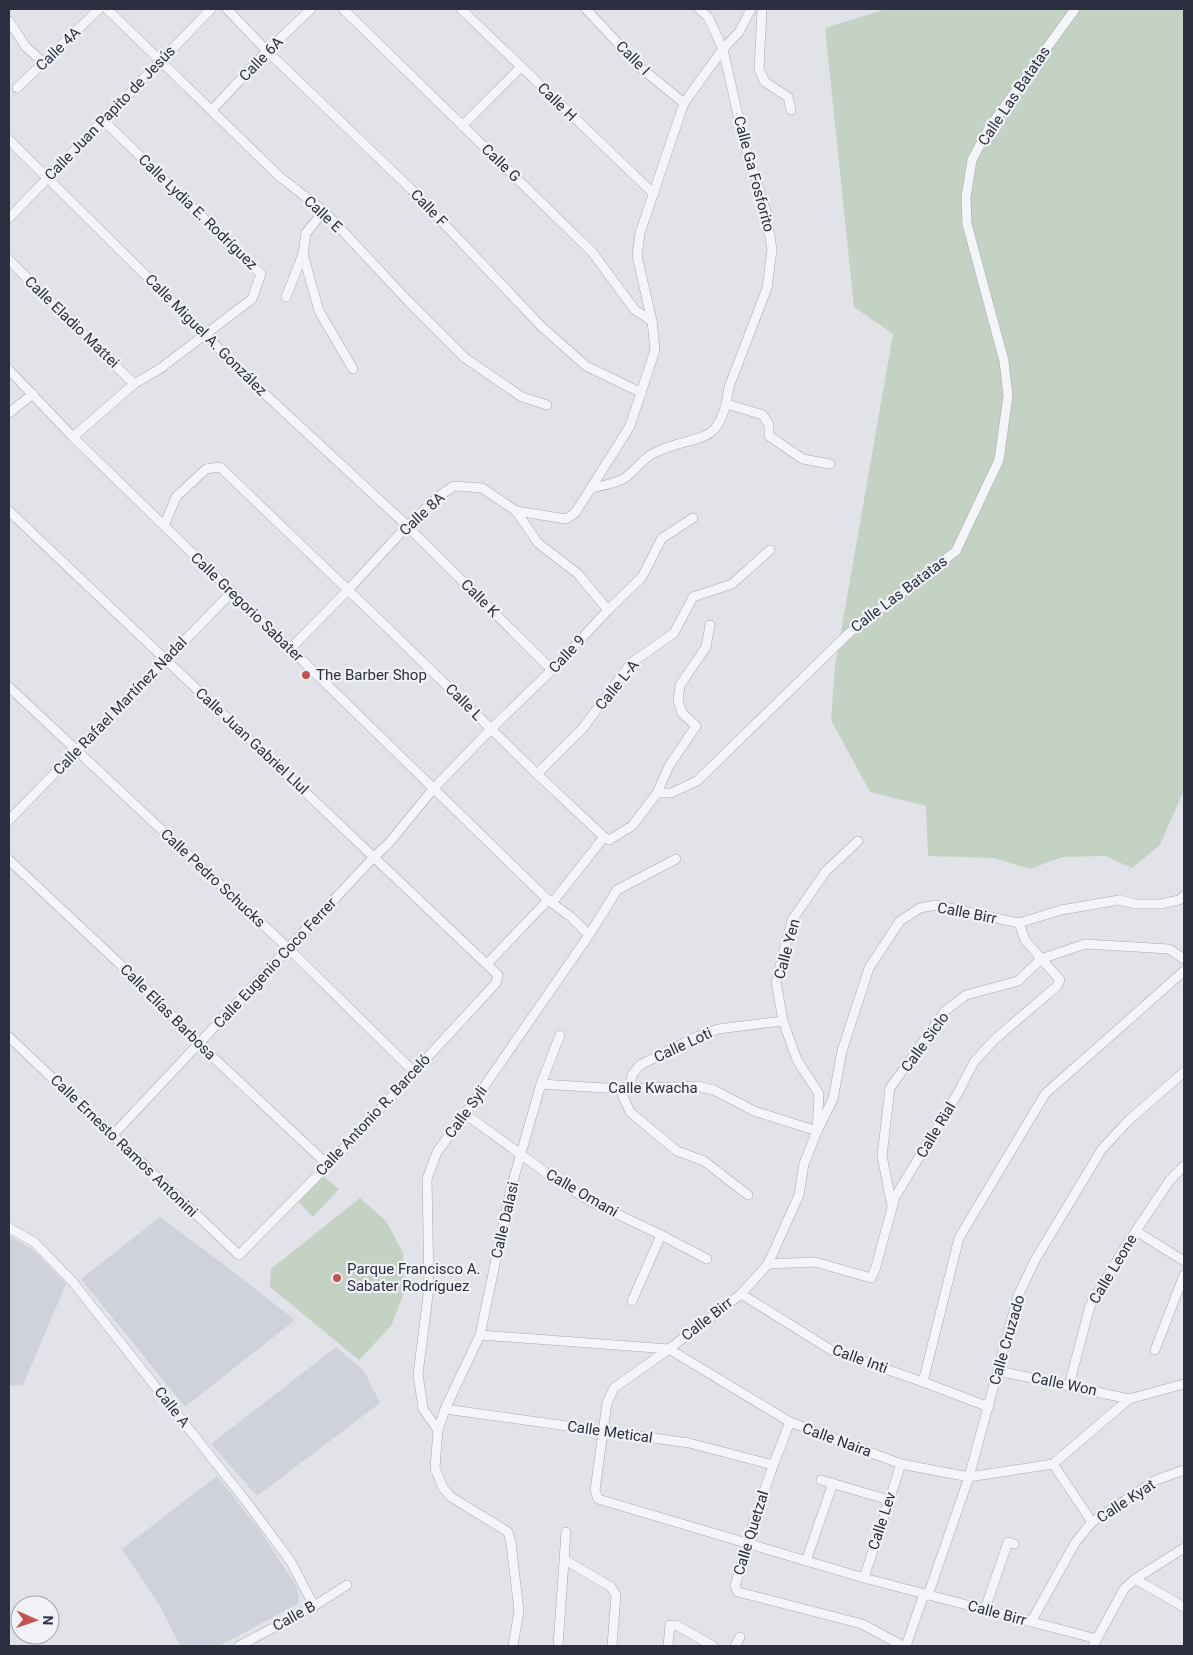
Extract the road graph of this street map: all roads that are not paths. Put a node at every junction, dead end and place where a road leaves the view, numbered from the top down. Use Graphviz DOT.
graph roads {
  1 [pos="99,9"];
  2 [pos="107,9"];
  3 [pos="211,9"];
  4 [pos="227,9"];
  5 [pos="310,9"];
  6 [pos="343,9"];
  7 [pos="461,9"];
  8 [pos="586,9"];
  9 [pos="699,9"];
  10 [pos="752,9"];
  11 [pos="762,9"];
  12 [pos="1075,9"];
  13 [pos="9,21"];
  14 [pos="723,49"];
  15 [pos="267,51"];
  16 [pos="162,61"];
  17 [pos="44,63"];
  18 [pos="521,67"];
  19 [pos="17,88"];
  20 [pos="684,103"];
  21 [pos="212,110"];
  22 [pos="791,110"];
  23 [pos="104,121"];
  24 [pos="462,126"];
  25 [pos="9,140"];
  26 [pos="46,178"];
  27 [pos="654,194"];
  28 [pos="324,211"];
  29 [pos="9,218"];
  30 [pos="303,254"];
  31 [pos="9,260"];
  32 [pos="286,298"];
  33 [pos="652,321"];
  34 [pos="205,334"];
  35 [pos="9,370"];
  36 [pos="352,370"];
  37 [pos="134,384"];
  38 [pos="642,393"];
  39 [pos="33,394"];
  40 [pos="727,404"];
  41 [pos="547,405"];
  42 [pos="9,413"];
  43 [pos="73,437"];
  44 [pos="830,464"];
  45 [pos="591,488"];
  46 [pos="9,511"];
  47 [pos="516,511"];
  48 [pos="693,518"];
  49 [pos="164,526"];
  50 [pos="407,526"];
  51 [pos="770,550"];
  52 [pos="348,590"];
  53 [pos="232,592"];
  54 [pos="608,610"];
  55 [pos="710,625"];
  56 [pos="290,649"];
  57 [pos="165,659"];
  58 [pos="552,670"];
  59 [pos="9,687"];
  60 [pos="491,729"];
  61 [pos="76,751"];
  62 [pos="537,774"];
  63 [pos="434,788"];
  64 [pos="657,793"];
  65 [pos="9,820"];
  66 [pos="604,837"];
  67 [pos="858,841"];
  68 [pos="374,857"];
  69 [pos="676,859"];
  70 [pos="9,860"];
  71 [pos="1184,896"];
  72 [pos="550,901"];
  73 [pos="1019,923"];
  74 [pos="589,935"];
  75 [pos="289,949"];
  76 [pos="1041,959"];
  77 [pos="1184,959"];
  78 [pos="487,964"];
  79 [pos="1184,971"];
  80 [pos="495,972"];
  81 [pos="783,1021"];
  82 [pos="560,1036"];
  83 [pos="9,1037"];
  84 [pos="199,1044"];
  85 [pos="413,1071"];
  86 [pos="1184,1072"];
  87 [pos="541,1084"];
  88 [pos="625,1089"];
  89 [pos="465,1114"];
  90 [pos="817,1131"];
  91 [pos="112,1136"];
  92 [pos="521,1156"];
  93 [pos="328,1165"];
  94 [pos="1184,1166"];
  95 [pos="748,1195"];
  96 [pos="892,1206"];
  97 [pos="9,1228"];
  98 [pos="1136,1231"];
  99 [pos="661,1235"];
  100 [pos="239,1256"];
  101 [pos="707,1259"];
  102 [pos="1184,1261"];
  103 [pos="768,1264"];
  104 [pos="1184,1275"];
  105 [pos="741,1294"];
  106 [pos="632,1301"];
  107 [pos="480,1335"];
  108 [pos="669,1349"];
  109 [pos="1154,1350"];
  110 [pos="999,1370"];
  111 [pos="923,1382"];
  112 [pos="1184,1384"];
  113 [pos="1069,1385"];
  114 [pos="1129,1399"];
  115 [pos="989,1406"];
  116 [pos="445,1410"];
  117 [pos="790,1422"];
  118 [pos="438,1430"];
  119 [pos="603,1430"];
  120 [pos="901,1464"];
  121 [pos="1053,1464"];
  122 [pos="773,1465"];
  123 [pos="1184,1470"];
  124 [pos="969,1477"];
  125 [pos="821,1480"];
  126 [pos="833,1483"];
  127 [pos="889,1500"];
  128 [pos="1092,1522"];
  129 [pos="566,1532"];
  130 [pos="746,1544"];
  131 [pos="1014,1544"];
  132 [pos="1184,1548"];
  133 [pos="565,1560"];
  134 [pos="806,1561"];
  135 [pos="864,1578"];
  136 [pos="1135,1579"];
  137 [pos="347,1585"];
  138 [pos="926,1594"];
  139 [pos="314,1606"];
  140 [pos="1184,1607"];
  141 [pos="985,1610"];
  142 [pos="1031,1622"];
  143 [pos="740,1637"];
  144 [pos="1095,1643"];
  145 [pos="239,1646"];
  146 [pos="513,1646"];
  147 [pos="558,1646"];
  148 [pos="612,1646"];
  149 [pos="668,1646"];
  150 [pos="713,1646"];
  151 [pos="735,1646"];
  152 [pos="905,1646"];
  1 -- 17 [label="street, Calle 4A"];
  2 -- 16 [label="street, Calle E"];
  3 -- 16 [label="street, Calle Juan Papito de Jesús"];
  4 -- 15 [label="street, Calle F"];
  5 -- 15 [label="street, Calle 6A"];
  6 -- 24 [label="street, Calle G"];
  7 -- 18 [label="street, Calle H"];
  8 -- 20 [label="street, Calle I"];
  9 -- 14 [label="street, Calle Ga Fosforito"];
  10 -- 14 [label="street"];
  11 -- 22 [label="street"];
  12 -- 64 [label="street, Calle Las Batatas"];
  13 -- 17 [label="street"];
  14 -- 20 [label="street"];
  14 -- 40 [label="street, Calle Ga Fosforito"];
  15 -- 21 [label="street, Calle 6A"];
  15 -- 38 [label="street, Calle F"];
  16 -- 21 [label="street, Calle E"];
  16 -- 23 [label="street, Calle Juan Papito de Jesús"];
  17 -- 19 [label="street, Calle 4A"];
  18 -- 24 [label="street"];
  18 -- 27 [label="street, Calle H"];
  20 -- 27 [label="street"];
  21 -- 28 [label="street, Calle E"];
  23 -- 26 [label="street, Calle Juan Papito de Jesús"];
  23 -- 34 [label="street, Calle Lydia E. Rodríguez"];
  24 -- 33 [label="street, Calle G"];
  25 -- 26 [label="street, Calle Miguel A. González"];
  26 -- 29 [label="street, Calle Juan Papito de Jesús"];
  26 -- 34 [label="street, Calle Miguel A. González"];
  27 -- 33 [label="street"];
  28 -- 30 [label="street"];
  28 -- 41 [label="street, Calle E"];
  30 -- 32 [label="street"];
  30 -- 36 [label="street"];
  31 -- 37 [label="street, Calle Eladio Mattei"];
  33 -- 38 [label="street"];
  34 -- 37 [label="street, Calle Lydia E. Rodríguez"];
  34 -- 50 [label="street, Calle Miguel A. González"];
  35 -- 39 [label="street, Calle Gregorio Sabater"];
  37 -- 43 [label="street, Calle Lydia E. Rodríguez"];
  38 -- 45 [label="street"];
  39 -- 42 [label="street"];
  39 -- 43 [label="street, Calle Gregorio Sabater"];
  40 -- 44 [label="street"];
  40 -- 45 [label="street, Calle Ga Fosforito"];
  43 -- 49 [label="street, Calle Gregorio Sabater"];
  45 -- 47 [label="street"];
  46 -- 57 [label="street, Calle Juan Gabriel Llul"];
  47 -- 50 [label="street, Calle 8A"];
  47 -- 54 [label="street, Calle 8A"];
  48 -- 54 [label="street, Calle 9"];
  49 -- 52 [label="street, Calle L"];
  49 -- 53 [label="street, Calle Gregorio Sabater"];
  50 -- 52 [label="street, Calle 8A"];
  50 -- 58 [label="street, Calle K"];
  51 -- 62 [label="street, Calle L-A"];
  52 -- 56 [label="street, Calle 8A"];
  52 -- 60 [label="street, Calle L"];
  53 -- 56 [label="street, Calle Gregorio Sabater"];
  53 -- 57 [label="street, Calle Rafael Martínez Nadal"];
  54 -- 58 [label="street, Calle 9"];
  55 -- 64 [label="street"];
  56 -- 63 [label="street, Calle Gregorio Sabater"];
  57 -- 61 [label="street, Calle Rafael Martínez Nadal"];
  57 -- 68 [label="street, Calle Juan Gabriel Llul"];
  58 -- 60 [label="street, Calle 9"];
  59 -- 61 [label="street, Calle Pedro Schucks"];
  60 -- 62 [label="street, Calle L"];
  60 -- 63 [label="street, Calle 9"];
  61 -- 65 [label="street, Calle Rafael Martínez Nadal"];
  61 -- 75 [label="street, Calle Pedro Schucks"];
  62 -- 66 [label="street, Calle L"];
  63 -- 68 [label="street, Calle Eugenio Coco Ferrer"];
  63 -- 72 [label="street, Calle Gregorio Sabater"];
  64 -- 66 [label="street"];
  66 -- 72 [label="street"];
  67 -- 81 [label="street, Calle Yen"];
  68 -- 75 [label="street, Calle Eugenio Coco Ferrer"];
  68 -- 78 [label="street, Calle Juan Gabriel Llul"];
  69 -- 74 [label="street, Calle Syli"];
  70 -- 84 [label="street, Calle Elías Barbosa"];
  71 -- 73 [label="street, Calle Birr"];
  72 -- 74 [label="street, Calle Gregorio Sabater"];
  72 -- 78 [label="street"];
  73 -- 76 [label="street, Calle Rial"];
  73 -- 90 [label="street, Calle Birr"];
  74 -- 89 [label="street, Calle Syli"];
  75 -- 84 [label="street, Calle Eugenio Coco Ferrer"];
  75 -- 85 [label="street, Calle Pedro Schucks"];
  76 -- 77 [label="street, Calle Siclo"];
  76 -- 96 [label="street, Calle Rial"];
  76 -- 96 [label="street, Calle Siclo"];
  78 -- 80 [label="street, Calle Juan Gabriel Llul"];
  79 -- 111 [label="street"];
  80 -- 85 [label="street, Calle Antonio R. Barceló"];
  81 -- 88 [label="street, Calle Loti"];
  81 -- 90 [label="street, Calle Yen"];
  82 -- 87 [label="street, Calle Dalasi"];
  83 -- 91 [label="street, Calle Ernesto Ramos Antonini"];
  84 -- 91 [label="street, Calle Eugenio Coco Ferrer"];
  84 -- 93 [label="street, Calle Elías Barbosa"];
  85 -- 93 [label="street, Calle Antonio R. Barceló"];
  86 -- 110 [label="street, Calle Cruzado"];
  87 -- 88 [label="street, Calle Kwacha"];
  87 -- 92 [label="street, Calle Dalasi"];
  88 -- 90 [label="street, Calle Kwacha"];
  88 -- 95 [label="street"];
  89 -- 92 [label="street, Calle Omani"];
  89 -- 118 [label="street, Calle Syli"];
  90 -- 103 [label="street, Calle Birr"];
  91 -- 100 [label="street, Calle Ernesto Ramos Antonini"];
  92 -- 99 [label="street, Calle Omani"];
  92 -- 107 [label="street, Calle Dalasi"];
  93 -- 100 [label="street, Calle Antonio R. Barceló"];
  94 -- 98 [label="street, Calle Leone"];
  96 -- 103 [label="street, Calle Rial"];
  97 -- 139 [label="street, Calle A"];
  98 -- 102 [label="street"];
  98 -- 113 [label="street, Calle Leone"];
  99 -- 101 [label="street, Calle Omani"];
  99 -- 106 [label="street"];
  103 -- 105 [label="street, Calle Birr"];
  104 -- 109 [label="street"];
  105 -- 108 [label="street, Calle Birr"];
  105 -- 111 [label="street, Calle Inti"];
  107 -- 108 [label="street, Calle Naira"];
  107 -- 116 [label="street, Calle Dalasi"];
  108 -- 117 [label="street, Calle Naira"];
  108 -- 119 [label="street, Calle Birr"];
  110 -- 113 [label="street, Calle Won"];
  110 -- 115 [label="street, Calle Cruzado"];
  111 -- 115 [label="street, Calle Inti"];
  112 -- 114 [label="street"];
  113 -- 114 [label="street, Calle Won"];
  114 -- 121 [label="street"];
  115 -- 124 [label="street, Calle Cruzado"];
  116 -- 118 [label="street, Calle Dalasi"];
  116 -- 119 [label="street, Calle Metical"];
  117 -- 120 [label="street, Calle Naira"];
  117 -- 122 [label="street, Calle Quetzal"];
  118 -- 146 [label="street, Calle Dalasi"];
  119 -- 122 [label="street, Calle Metical"];
  119 -- 130 [label="street, Calle Birr"];
  120 -- 124 [label="street, Calle Naira"];
  120 -- 127 [label="street, Calle Lev"];
  121 -- 124 [label="street, Calle Naira"];
  121 -- 128 [label="street"];
  122 -- 130 [label="street, Calle Quetzal"];
  123 -- 128 [label="street, Calle Kyat"];
  124 -- 138 [label="street, Calle Cruzado"];
  125 -- 126 [label="street"];
  126 -- 127 [label="street"];
  126 -- 134 [label="street"];
  127 -- 135 [label="street, Calle Lev"];
  128 -- 142 [label="street, Calle Kyat"];
  129 -- 133 [label="street"];
  130 -- 134 [label="street, Calle Birr"];
  130 -- 152 [label="street, Calle Quetzal"];
  131 -- 141 [label="street"];
  132 -- 136 [label="street"];
  133 -- 147 [label="street"];
  133 -- 148 [label="street"];
  134 -- 135 [label="street, Calle Birr"];
  135 -- 138 [label="street, Calle Birr"];
  136 -- 140 [label="street"];
  136 -- 144 [label="street"];
  137 -- 139 [label="street, Calle B"];
  138 -- 141 [label="street, Calle Birr"];
  138 -- 152 [label="street, Calle Cruzado"];
  139 -- 145 [label="street, Calle B"];
  141 -- 142 [label="street, Calle Birr"];
  142 -- 144 [label="street, Calle Birr"];
  143 -- 151 [label="street"];
  149 -- 150 [label="street"];
}
